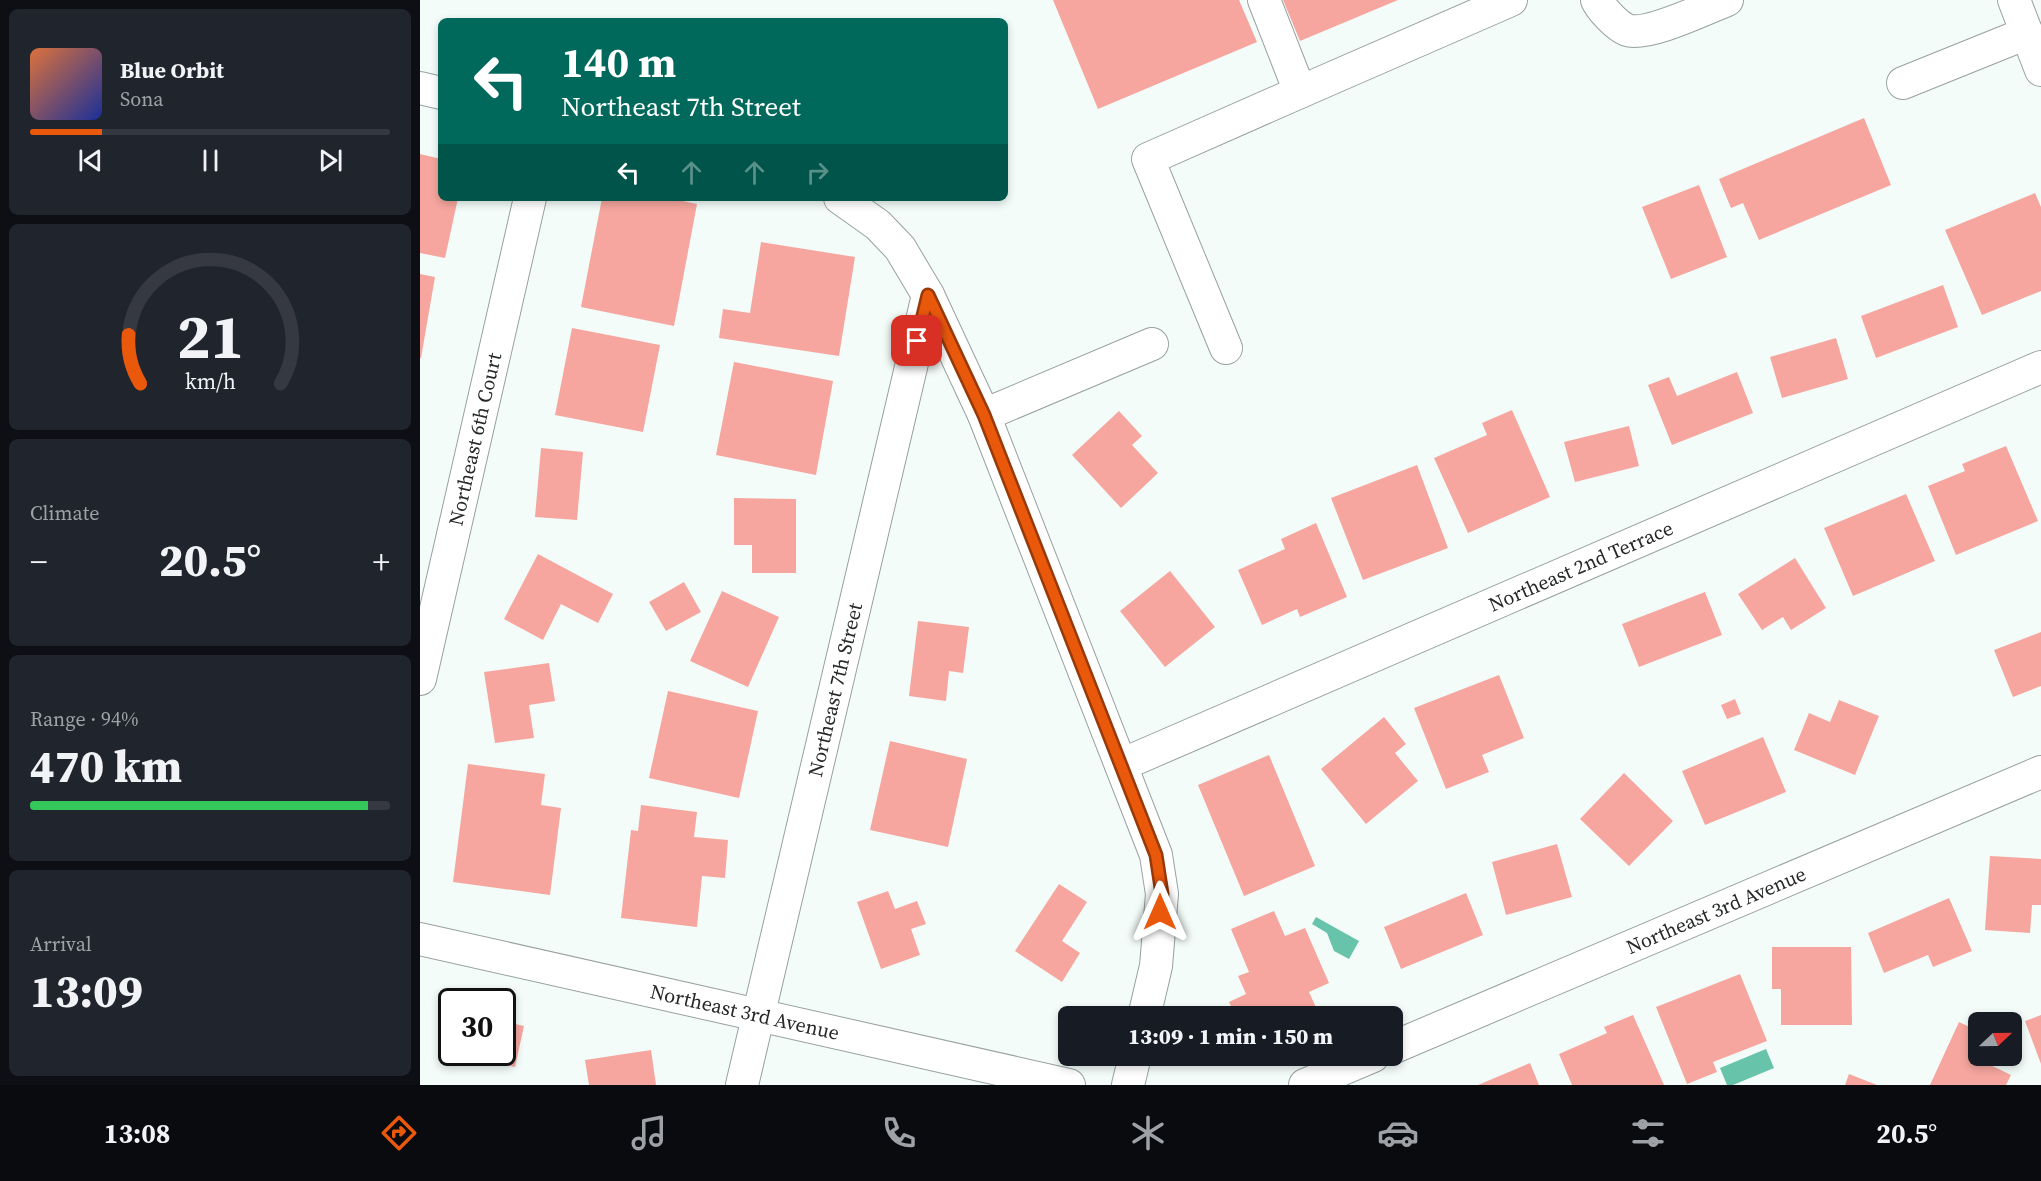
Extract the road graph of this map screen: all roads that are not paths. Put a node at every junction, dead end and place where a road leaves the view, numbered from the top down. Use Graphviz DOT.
graph roads {
  1 [pos="1264,0"];
  2 [pos="1511,0"];
  3 [pos="1597,0"];
  4 [pos="2014,0"];
  5 [pos="1717,2"];
  6 [pos="2026,33"];
  7 [pos="2041,70"];
  8 [pos="1903,83"];
  9 [pos="420,88"];
  10 [pos="438,92"];
  11 [pos="1300,92"];
  12 [pos="530,201"];
  13 [pos="844,201"];
  14 [pos="928,295"];
  15 [pos="1152,344"];
  16 [pos="1226,348"];
  17 [pos="2041,367"];
  18 [pos="984,415"];
  19 [pos="420,679"];
  20 [pos="1121,765"];
  21 [pos="2041,772"];
  22 [pos="420,939"];
  23 [pos="1146,1006"];
  24 [pos="758,1014"];
  25 [pos="1403,1043"];
  26 [pos="1133,1066"];
  27 [pos="1350,1066"];
  28 [pos="742,1085"];
  29 [pos="1069,1085"];
  30 [pos="1128,1085"];
  31 [pos="1305,1085"];
  1 -- 11 [label="street"];
  2 -- 11 [label="street"];
  3 -- 5 [label="street"];
  4 -- 6 [label="street"];
  6 -- 7 [label="street"];
  6 -- 8 [label="street"];
  9 -- 10 [label="street"];
  11 -- 16 [label="street"];
  12 -- 19 [label="street, Northeast 6th Court"];
  13 -- 14 [label="street"];
  14 -- 18 [label="street"];
  14 -- 24 [label="street, Northeast 7th Street"];
  15 -- 18 [label="street"];
  17 -- 20 [label="street, Northeast 2nd Terrace"];
  18 -- 20 [label="street"];
  20 -- 23 [label="street"];
  21 -- 25 [label="street, Northeast 3rd Avenue"];
  22 -- 24 [label="street, Northeast 3rd Avenue"];
  24 -- 28 [label="street, Northeast 7th Street"];
  24 -- 29 [label="street, Northeast 3rd Avenue"];
  26 -- 30 [label="street"];
  27 -- 31 [label="street"];
}
